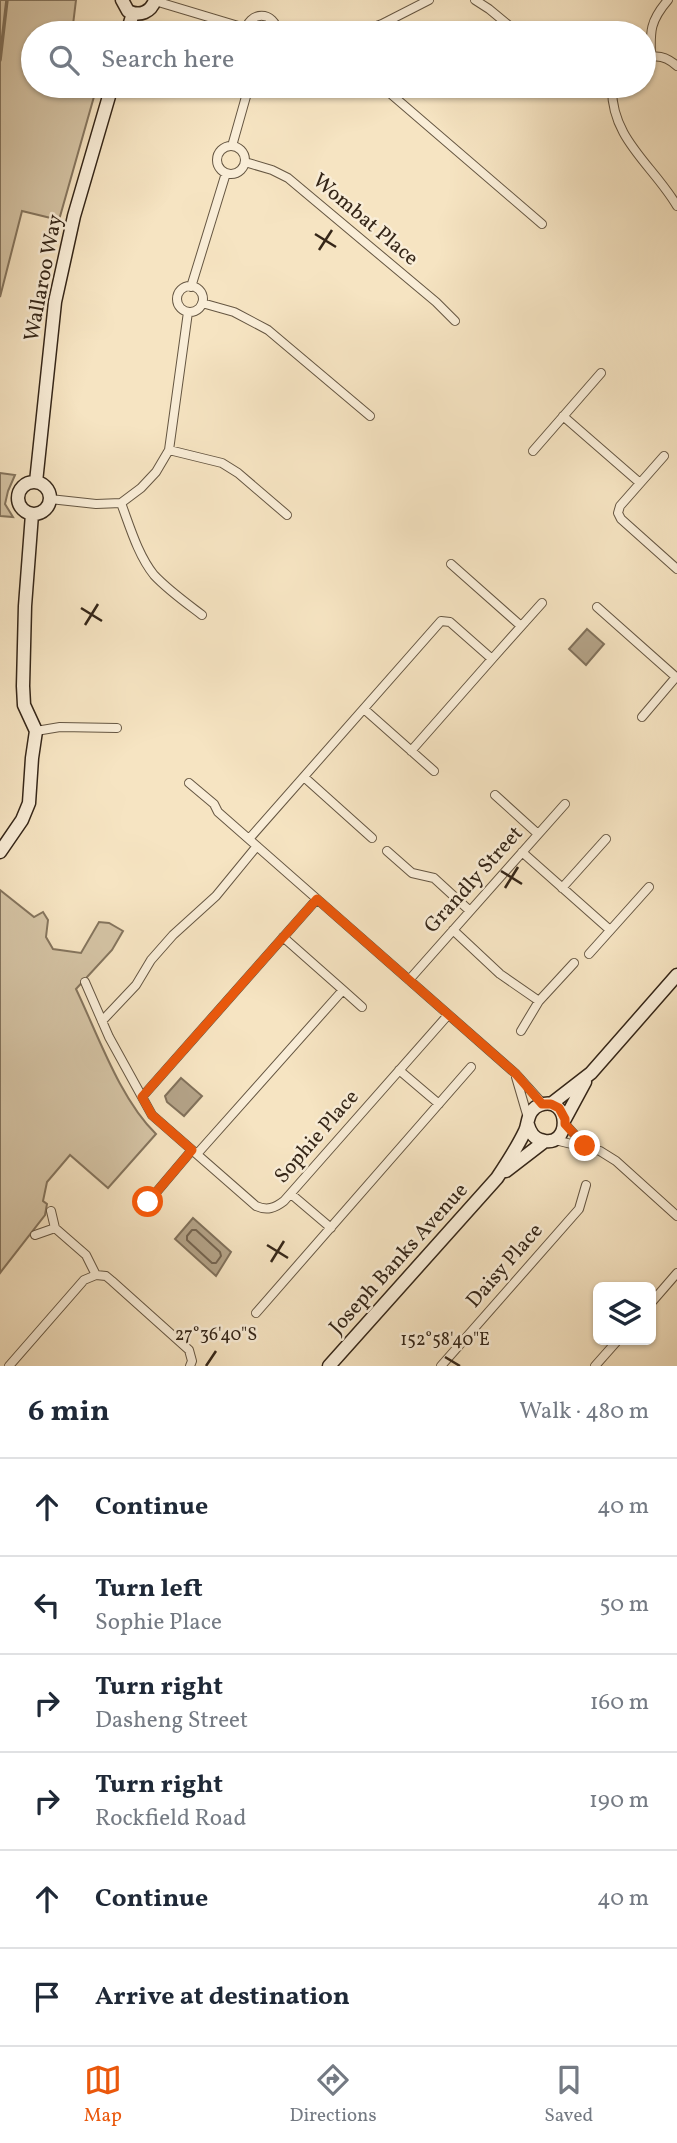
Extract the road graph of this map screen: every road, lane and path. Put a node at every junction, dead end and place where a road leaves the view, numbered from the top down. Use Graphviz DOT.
graph roads {
  1 [pos="122,0"];
  2 [pos="155,0"];
  3 [pos="429,0"];
  4 [pos="475,0"];
  5 [pos="668,0"];
  6 [pos="133,13"];
  7 [pos="131,21"];
  8 [pos="216,21"];
  9 [pos="251,21"];
  10 [pos="274,21"];
  11 [pos="388,21"];
  12 [pos="504,21"];
  13 [pos="654,21"];
  14 [pos="656,58"];
  15 [pos="677,66"];
  16 [pos="108,98"];
  17 [pos="246,98"];
  18 [pos="395,98"];
  19 [pos="612,98"];
  20 [pos="232,146"];
  21 [pos="245,162"];
  22 [pos="226,173"];
  23 [pos="677,206"];
  24 [pos="542,224"];
  25 [pos="191,287"];
  26 [pos="202,303"];
  27 [pos="188,312"];
  28 [pos="455,321"];
  29 [pos="601,373"];
  30 [pos="370,416"];
  31 [pos="563,416"];
  32 [pos="169,450"];
  33 [pos="533,451"];
  34 [pos="664,457"];
  35 [pos="36,482"];
  36 [pos="640,483"];
  37 [pos="50,499"];
  38 [pos="121,503"];
  39 [pos="32,514"];
  40 [pos="287,515"];
  41 [pos="451,564"];
  42 [pos="677,569"];
  43 [pos="542,603"];
  44 [pos="597,607"];
  45 [pos="202,615"];
  46 [pos="522,626"];
  47 [pos="492,659"];
  48 [pos="677,678"];
  49 [pos="364,709"];
  50 [pos="642,717"];
  51 [pos="117,728"];
  52 [pos="36,731"];
  53 [pos="411,751"];
  54 [pos="434,771"];
  55 [pos="304,777"];
  56 [pos="190,783"];
  57 [pos="495,795"];
  58 [pos="565,804"];
  59 [pos="538,834"];
  60 [pos="372,838"];
  61 [pos="249,839"];
  62 [pos="606,839"];
  63 [pos="257,846"];
  64 [pos="387,851"];
  65 [pos="0,852"];
  66 [pos="522,852"];
  67 [pos="649,887"];
  68 [pos="562,888"];
  69 [pos="317,899"];
  70 [pos="470,911"];
  71 [pos="453,930"];
  72 [pos="611,930"];
  73 [pos="283,937"];
  74 [pos="589,954"];
  75 [pos="574,963"];
  76 [pos="677,975"];
  77 [pos="409,980"];
  78 [pos="85,982"];
  79 [pos="343,990"];
  80 [pos="539,1001"];
  81 [pos="362,1007"];
  82 [pos="448,1015"];
  83 [pos="102,1021"];
  84 [pos="521,1031"];
  85 [pos="471,1067"];
  86 [pos="399,1070"];
  87 [pos="591,1073"];
  88 [pos="516,1074"];
  89 [pos="142,1097"];
  90 [pos="439,1104"];
  91 [pos="547,1104"];
  92 [pos="528,1121"];
  93 [pos="565,1121"];
  94 [pos="550,1140"];
  95 [pos="585,1146"];
  96 [pos="195,1152"];
  97 [pos="497,1178"];
  98 [pos="586,1185"];
  99 [pos="291,1194"];
  100 [pos="148,1202"];
  101 [pos="51,1211"];
  102 [pos="677,1216"];
  103 [pos="55,1228"];
  104 [pos="331,1228"];
  105 [pos="35,1235"];
  106 [pos="677,1273"];
  107 [pos="96,1275"];
  108 [pos="656,1297"];
  109 [pos="256,1313"];
  110 [pos="614,1345"];
  111 [pos="9,1366"];
  112 [pos="190,1366"];
  113 [pos="329,1366"];
  114 [pos="441,1366"];
  115 [pos="595,1366"];
  1 -- 6 [label="street"];
  2 -- 6 [label="street"];
  2 -- 8 [label="street"];
  3 -- 11 [label="street"];
  4 -- 12 [label="street"];
  5 -- 13 [label="street"];
  6 -- 7 [label="street"];
  9 -- 10 [label="street"];
  14 -- 15 [label="street"];
  16 -- 35 [label="street, Wallaroo Way"];
  17 -- 20 [label="street"];
  18 -- 24 [label="street"];
  19 -- 23 [label="street"];
  20 -- 21 [label="street"];
  20 -- 22 [label="street"];
  21 -- 22 [label="street"];
  21 -- 28 [label="street, Wombat Place"];
  22 -- 25 [label="street"];
  25 -- 26 [label="street"];
  25 -- 27 [label="street"];
  26 -- 27 [label="street"];
  26 -- 30 [label="street"];
  27 -- 32 [label="street"];
  29 -- 31 [label="street"];
  31 -- 33 [label="street"];
  31 -- 36 [label="street"];
  32 -- 38 [label="street"];
  32 -- 40 [label="street"];
  34 -- 36 [label="street"];
  35 -- 37 [label="street"];
  35 -- 39 [label="street"];
  36 -- 42 [label="street"];
  37 -- 38 [label="street"];
  37 -- 39 [label="street"];
  38 -- 45 [label="street"];
  39 -- 52 [label="street"];
  41 -- 46 [label="street"];
  43 -- 46 [label="street"];
  44 -- 48 [label="street"];
  46 -- 47 [label="street"];
  47 -- 49 [label="street"];
  47 -- 53 [label="street"];
  48 -- 50 [label="street"];
  49 -- 53 [label="street"];
  49 -- 55 [label="street"];
  51 -- 52 [label="street"];
  52 -- 65 [label="street"];
  53 -- 54 [label="street"];
  55 -- 60 [label="street"];
  55 -- 61 [label="street"];
  56 -- 61 [label="street"];
  57 -- 59 [label="street"];
  58 -- 59 [label="street, Grandly Street"];
  59 -- 66 [label="street, Grandly Street"];
  61 -- 63 [label="street"];
  62 -- 68 [label="street"];
  63 -- 69 [label="street"];
  63 -- 83 [label="street"];
  64 -- 70 [label="street"];
  66 -- 68 [label="street"];
  66 -- 70 [label="street, Grandly Street"];
  67 -- 72 [label="street"];
  68 -- 72 [label="street"];
  69 -- 73 [label="street"];
  69 -- 77 [label="street"];
  70 -- 71 [label="street, Grandly Street"];
  71 -- 77 [label="street, Grandly Street"];
  71 -- 80 [label="street"];
  72 -- 74 [label="street"];
  73 -- 79 [label="street"];
  73 -- 89 [label="street"];
  75 -- 80 [label="street"];
  76 -- 87 [label="street"];
  77 -- 82 [label="street"];
  78 -- 83 [label="street, Sophie Place"];
  79 -- 81 [label="street"];
  79 -- 96 [label="street"];
  80 -- 84 [label="street"];
  82 -- 86 [label="street, Sophie Place"];
  82 -- 88 [label="street"];
  83 -- 89 [label="street, Sophie Place"];
  85 -- 90 [label="street"];
  86 -- 90 [label="street"];
  86 -- 99 [label="street, Sophie Place"];
  87 -- 91 [label="street"];
  87 -- 93 [label="street"];
  88 -- 91 [label="street"];
  88 -- 92 [label="street"];
  89 -- 96 [label="street, Sophie Place"];
  90 -- 104 [label="street"];
  91 -- 92 [label="street"];
  91 -- 93 [label="street"];
  92 -- 94 [label="street"];
  92 -- 97 [label="street, Joseph Banks Avenue"];
  93 -- 94 [label="street"];
  93 -- 95 [label="street"];
  94 -- 95 [label="street"];
  94 -- 97 [label="street, Joseph Banks Avenue"];
  95 -- 102 [label="street"];
  96 -- 99 [label="street, Sophie Place"];
  96 -- 100 [label="street"];
  97 -- 113 [label="street, Joseph Banks Avenue"];
  98 -- 114 [label="street, Daisy Place"];
  99 -- 104 [label="street"];
  101 -- 103 [label="street"];
  103 -- 105 [label="street"];
  103 -- 107 [label="street"];
  104 -- 109 [label="street"];
  106 -- 108 [label="street"];
  107 -- 111 [label="street"];
  107 -- 112 [label="street"];
  110 -- 115 [label="street"];
}
